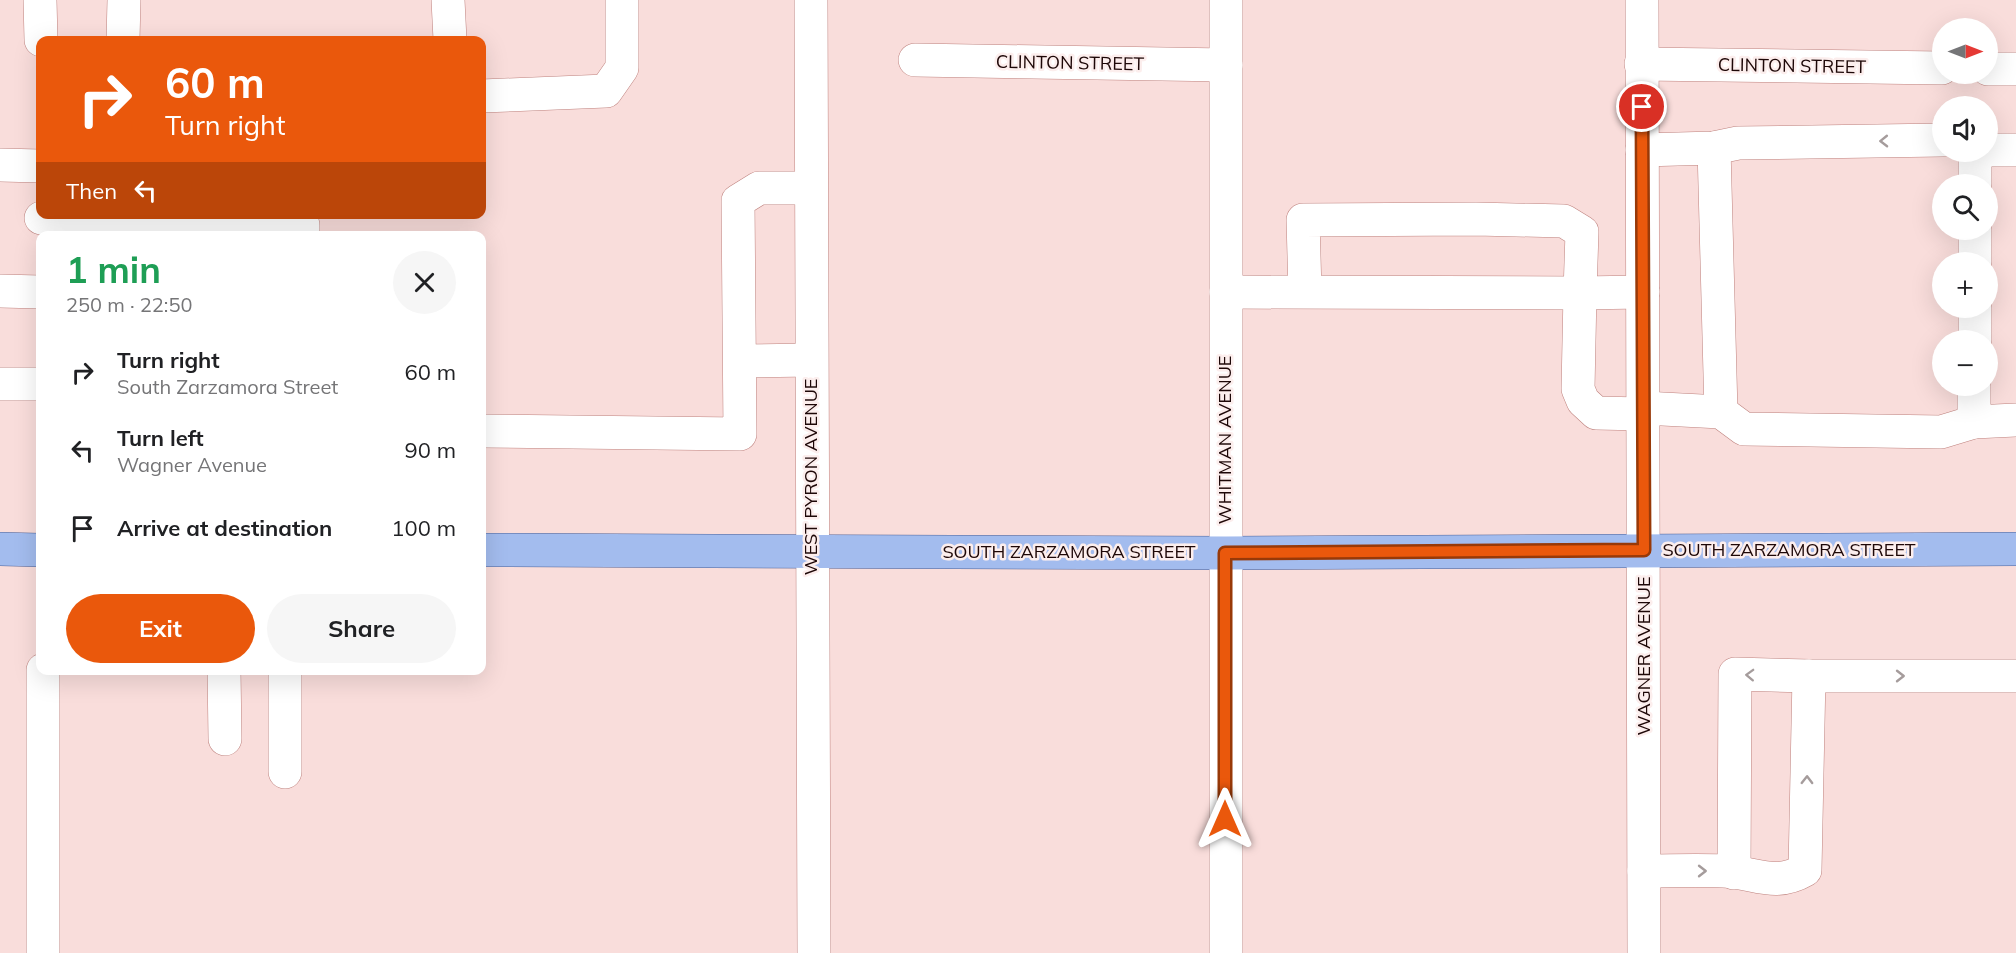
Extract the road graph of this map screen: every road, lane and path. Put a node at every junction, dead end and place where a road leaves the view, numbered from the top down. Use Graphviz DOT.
graph roads {
  1 [pos="40,0"];
  2 [pos="124,0"];
  3 [pos="448,0"];
  4 [pos="622,0"];
  5 [pos="811,0"];
  6 [pos="1226,0"];
  7 [pos="1642,0"];
  8 [pos="40,36"];
  9 [pos="123,36"];
  10 [pos="450,36"];
  11 [pos="915,60"];
  12 [pos="1641,64"];
  13 [pos="1226,65"];
  14 [pos="1932,68"];
  15 [pos="1998,69"];
  16 [pos="2016,69"];
  17 [pos="486,96"];
  18 [pos="1932,140"];
  19 [pos="1714,148"];
  20 [pos="1642,150"];
  21 [pos="1998,150"];
  22 [pos="2016,150"];
  23 [pos="0,165"];
  24 [pos="36,166"];
  25 [pos="811,188"];
  26 [pos="41,223"];
  27 [pos="303,231"];
  28 [pos="0,291"];
  29 [pos="36,292"];
  30 [pos="1226,292"];
  31 [pos="1305,292"];
  32 [pos="1643,292"];
  33 [pos="1580,293"];
  34 [pos="811,360"];
  35 [pos="740,361"];
  36 [pos="0,384"];
  37 [pos="36,384"];
  38 [pos="1974,396"];
  39 [pos="1643,411"];
  40 [pos="1722,412"];
  41 [pos="2016,420"];
  42 [pos="1974,422"];
  43 [pos="486,431"];
  44 [pos="0,549"];
  45 [pos="2016,549"];
  46 [pos="36,550"];
  47 [pos="486,550"];
  48 [pos="812,550"];
  49 [pos="1644,550"];
  50 [pos="1225,553"];
  51 [pos="43,675"];
  52 [pos="224,675"];
  53 [pos="285,675"];
  54 [pos="1809,676"];
  55 [pos="2016,676"];
  56 [pos="225,739"];
  57 [pos="285,772"];
  58 [pos="1644,871"];
  59 [pos="1734,873"];
  60 [pos="43,953"];
  61 [pos="813,953"];
  62 [pos="1226,953"];
  63 [pos="1644,953"];
  1 -- 8 [label="street"];
  2 -- 9 [label="street"];
  3 -- 10 [label="street"];
  4 -- 17 [label="street"];
  5 -- 25 [label="street, WEST PYRON AVENUE"];
  6 -- 13 [label="street, WHITMAN AVENUE"];
  7 -- 12 [label="street, WAGNER AVENUE"];
  11 -- 13 [label="street, CLINTON STREET"];
  12 -- 14 [label="street, CLINTON STREET"];
  12 -- 20 [label="street, WAGNER AVENUE"];
  13 -- 30 [label="street, WHITMAN AVENUE"];
  15 -- 16 [label="street"];
  18 -- 19 [label="street, one-way"];
  19 -- 20 [label="street"];
  19 -- 40 [label="street"];
  20 -- 32 [label="street, WAGNER AVENUE"];
  21 -- 22 [label="street"];
  23 -- 24 [label="street"];
  25 -- 34 [label="street, WEST PYRON AVENUE"];
  25 -- 35 [label="street"];
  26 -- 27 [label="street"];
  28 -- 29 [label="street"];
  30 -- 31 [label="street"];
  30 -- 50 [label="street, WHITMAN AVENUE"];
  31 -- 33 [label="street"];
  31 -- 33 [label="street"];
  32 -- 33 [label="street"];
  32 -- 39 [label="street, WAGNER AVENUE"];
  33 -- 39 [label="street"];
  34 -- 35 [label="street"];
  34 -- 48 [label="street, WEST PYRON AVENUE"];
  35 -- 43 [label="street"];
  36 -- 37 [label="street"];
  38 -- 42 [label="street"];
  39 -- 40 [label="street"];
  39 -- 49 [label="street, WAGNER AVENUE"];
  40 -- 42 [label="street"];
  41 -- 42 [label="street"];
  44 -- 46 [label="main road"];
  45 -- 49 [label="main road, SOUTH ZARZAMORA STREET"];
  47 -- 48 [label="main road, SOUTH ZARZAMORA STREET"];
  48 -- 50 [label="main road, SOUTH ZARZAMORA STREET"];
  48 -- 61 [label="street, WEST PYRON AVENUE"];
  49 -- 50 [label="main road, SOUTH ZARZAMORA STREET"];
  49 -- 58 [label="street, WAGNER AVENUE"];
  50 -- 62 [label="street, WHITMAN AVENUE"];
  51 -- 60 [label="street"];
  52 -- 56 [label="street"];
  53 -- 57 [label="street"];
  54 -- 55 [label="street, one-way"];
  59 -- 54 [label="street, one-way"];
  54 -- 59 [label="street, one-way"];
  58 -- 59 [label="street, one-way"];
  58 -- 63 [label="street, WAGNER AVENUE"];
}
